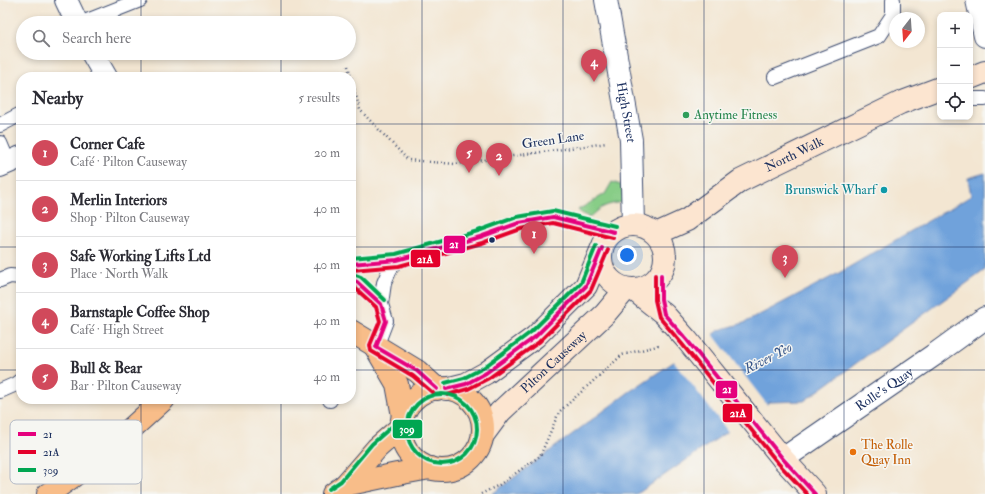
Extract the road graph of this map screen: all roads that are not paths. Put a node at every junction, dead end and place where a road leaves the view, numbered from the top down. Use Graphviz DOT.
graph roads {
  1 [pos="66,0"];
  2 [pos="140,0"];
  3 [pos="606,0"];
  4 [pos="893,0"];
  5 [pos="977,0"];
  6 [pos="73,16"];
  7 [pos="100,16"];
  8 [pos="985,36"];
  9 [pos="96,60"];
  10 [pos="103,72"];
  11 [pos="985,72"];
  12 [pos="775,77"];
  13 [pos="973,77"];
  14 [pos="937,89"];
  15 [pos="912,98"];
  16 [pos="937,99"];
  17 [pos="973,99"];
  18 [pos="985,99"];
  19 [pos="16,117"];
  20 [pos="0,125"];
  21 [pos="656,234"];
  22 [pos="616,235"];
  23 [pos="397,260"];
  24 [pos="356,264"];
  25 [pos="661,275"];
  26 [pos="16,277"];
  27 [pos="0,280"];
  28 [pos="356,282"];
  29 [pos="630,289"];
  30 [pos="381,304"];
  31 [pos="985,318"];
  32 [pos="676,328"];
  33 [pos="356,334"];
  34 [pos="376,347"];
  35 [pos="16,383"];
  36 [pos="441,389"];
  37 [pos="0,391"];
  38 [pos="158,404"];
  39 [pos="141,420"];
  40 [pos="402,422"];
  41 [pos="483,436"];
  42 [pos="783,459"];
  43 [pos="430,468"];
  44 [pos="62,484"];
  45 [pos="339,489"];
  46 [pos="48,494"];
  47 [pos="815,494"];
  1 -- 6 [label="street"];
  2 -- 7 [label="lane"];
  3 -- 22 [label="street, High Street"];
  4 -- 12 [label="lane"];
  5 -- 8 [label="street"];
  9 -- 10 [label="street"];
  11 -- 13 [label="main road"];
  14 -- 15 [label="main road, North Walk"];
  15 -- 16 [label="lane"];
  15 -- 21 [label="main road, North Walk"];
  17 -- 18 [label="lane"];
  19 -- 20 [label="lane"];
  21 -- 22 [label="main road"];
  21 -- 25 [label="main road"];
  22 -- 23 [label="lane"];
  22 -- 29 [label="main road"];
  22 -- 36 [label="main road"];
  23 -- 24 [label="lane"];
  23 -- 30 [label="lane"];
  25 -- 29 [label="main road"];
  25 -- 32 [label="main road"];
  26 -- 27 [label="lane"];
  28 -- 30 [label="lane"];
  29 -- 32 [label="main road"];
  29 -- 41 [label="main road, Pilton Causeway"];
  30 -- 34 [label="lane"];
  31 -- 42 [label="street, Rolle's Quay"];
  32 -- 42 [label="main road"];
  33 -- 34 [label="main road"];
  34 -- 36 [label="main road"];
  34 -- 40 [label="main road"];
  35 -- 37 [label="lane"];
  36 -- 40 [label="main road"];
  36 -- 41 [label="main road"];
  38 -- 39 [label="main road"];
  40 -- 43 [label="main road"];
  40 -- 45 [label="main road"];
  41 -- 43 [label="main road"];
  42 -- 47 [label="main road"];
  43 -- 45 [label="main road"];
  44 -- 46 [label="main road"];
}
